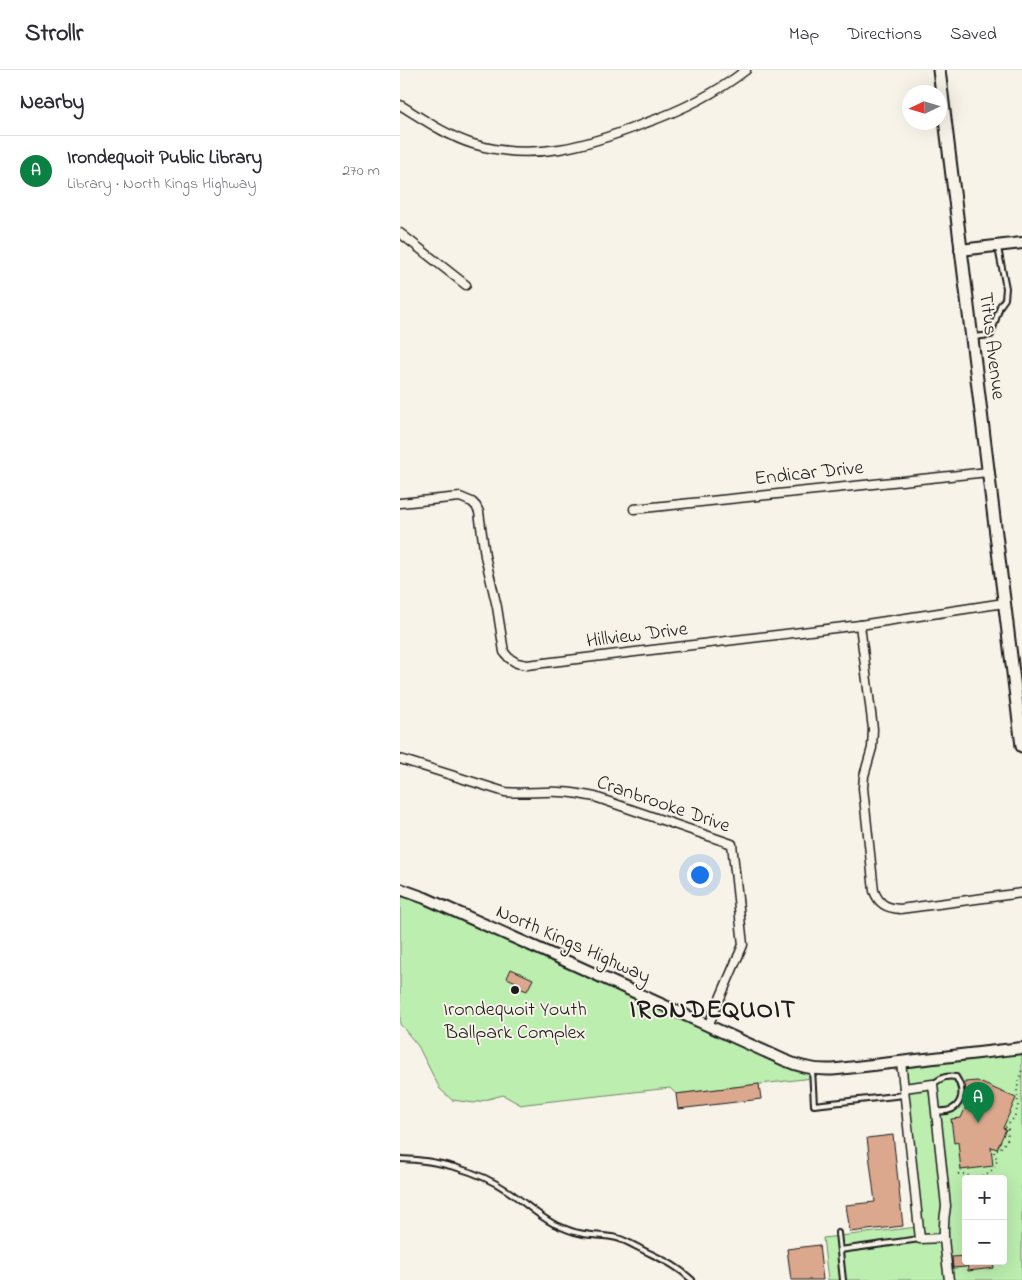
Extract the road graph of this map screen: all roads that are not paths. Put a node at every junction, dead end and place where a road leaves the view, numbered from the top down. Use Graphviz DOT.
graph roads {
  1 [pos="746,70"];
  2 [pos="939,70"];
  3 [pos="400,105"];
  4 [pos="400,234"];
  5 [pos="1022,243"];
  6 [pos="997,246"];
  7 [pos="960,250"];
  8 [pos="466,285"];
  9 [pos="971,338"];
  10 [pos="988,472"];
  11 [pos="400,503"];
  12 [pos="634,509"];
  13 [pos="1004,603"];
  14 [pos="860,625"];
  15 [pos="1020,715"];
  16 [pos="1022,746"];
  17 [pos="400,758"];
  18 [pos="400,889"];
  19 [pos="1022,893"];
  20 [pos="708,1026"];
  21 [pos="1022,1048"];
  22 [pos="901,1062"];
  23 [pos="812,1069"];
  24 [pos="933,1084"];
  25 [pos="904,1092"];
  26 [pos="936,1111"];
  27 [pos="400,1159"];
  28 [pos="838,1233"];
  29 [pos="943,1238"];
  30 [pos="920,1240"];
  31 [pos="840,1250"];
  32 [pos="692,1280"];
  33 [pos="843,1280"];
  34 [pos="949,1280"];
  1 -- 3 [label="street"];
  2 -- 7 [label="main road, Titus Avenue"];
  4 -- 8 [label="street"];
  5 -- 6 [label="street"];
  6 -- 7 [label="street"];
  6 -- 9 [label="lane"];
  7 -- 9 [label="main road, Titus Avenue"];
  9 -- 10 [label="main road, Titus Avenue"];
  10 -- 12 [label="street, Endicar Drive"];
  10 -- 13 [label="main road, Titus Avenue"];
  11 -- 14 [label="street, Hillview Drive"];
  13 -- 14 [label="street, Hillview Drive"];
  13 -- 15 [label="main road, Titus Avenue"];
  14 -- 19 [label="street"];
  15 -- 16 [label="main road, Titus Avenue"];
  17 -- 20 [label="street, Cranbrooke Drive"];
  18 -- 20 [label="street, North Kings Highway"];
  20 -- 23 [label="street, North Kings Highway"];
  21 -- 22 [label="street, North Kings Highway"];
  22 -- 23 [label="street, North Kings Highway"];
  22 -- 25 [label="street"];
  23 -- 25 [label="lane"];
  24 -- 25 [label="street"];
  24 -- 26 [label="street"];
  24 -- 26 [label="lane"];
  25 -- 30 [label="street"];
  26 -- 29 [label="street"];
  27 -- 32 [label="lane"];
  28 -- 31 [label="lane"];
  29 -- 30 [label="street"];
  29 -- 34 [label="street"];
  30 -- 31 [label="lane"];
  31 -- 33 [label="lane"];
}
